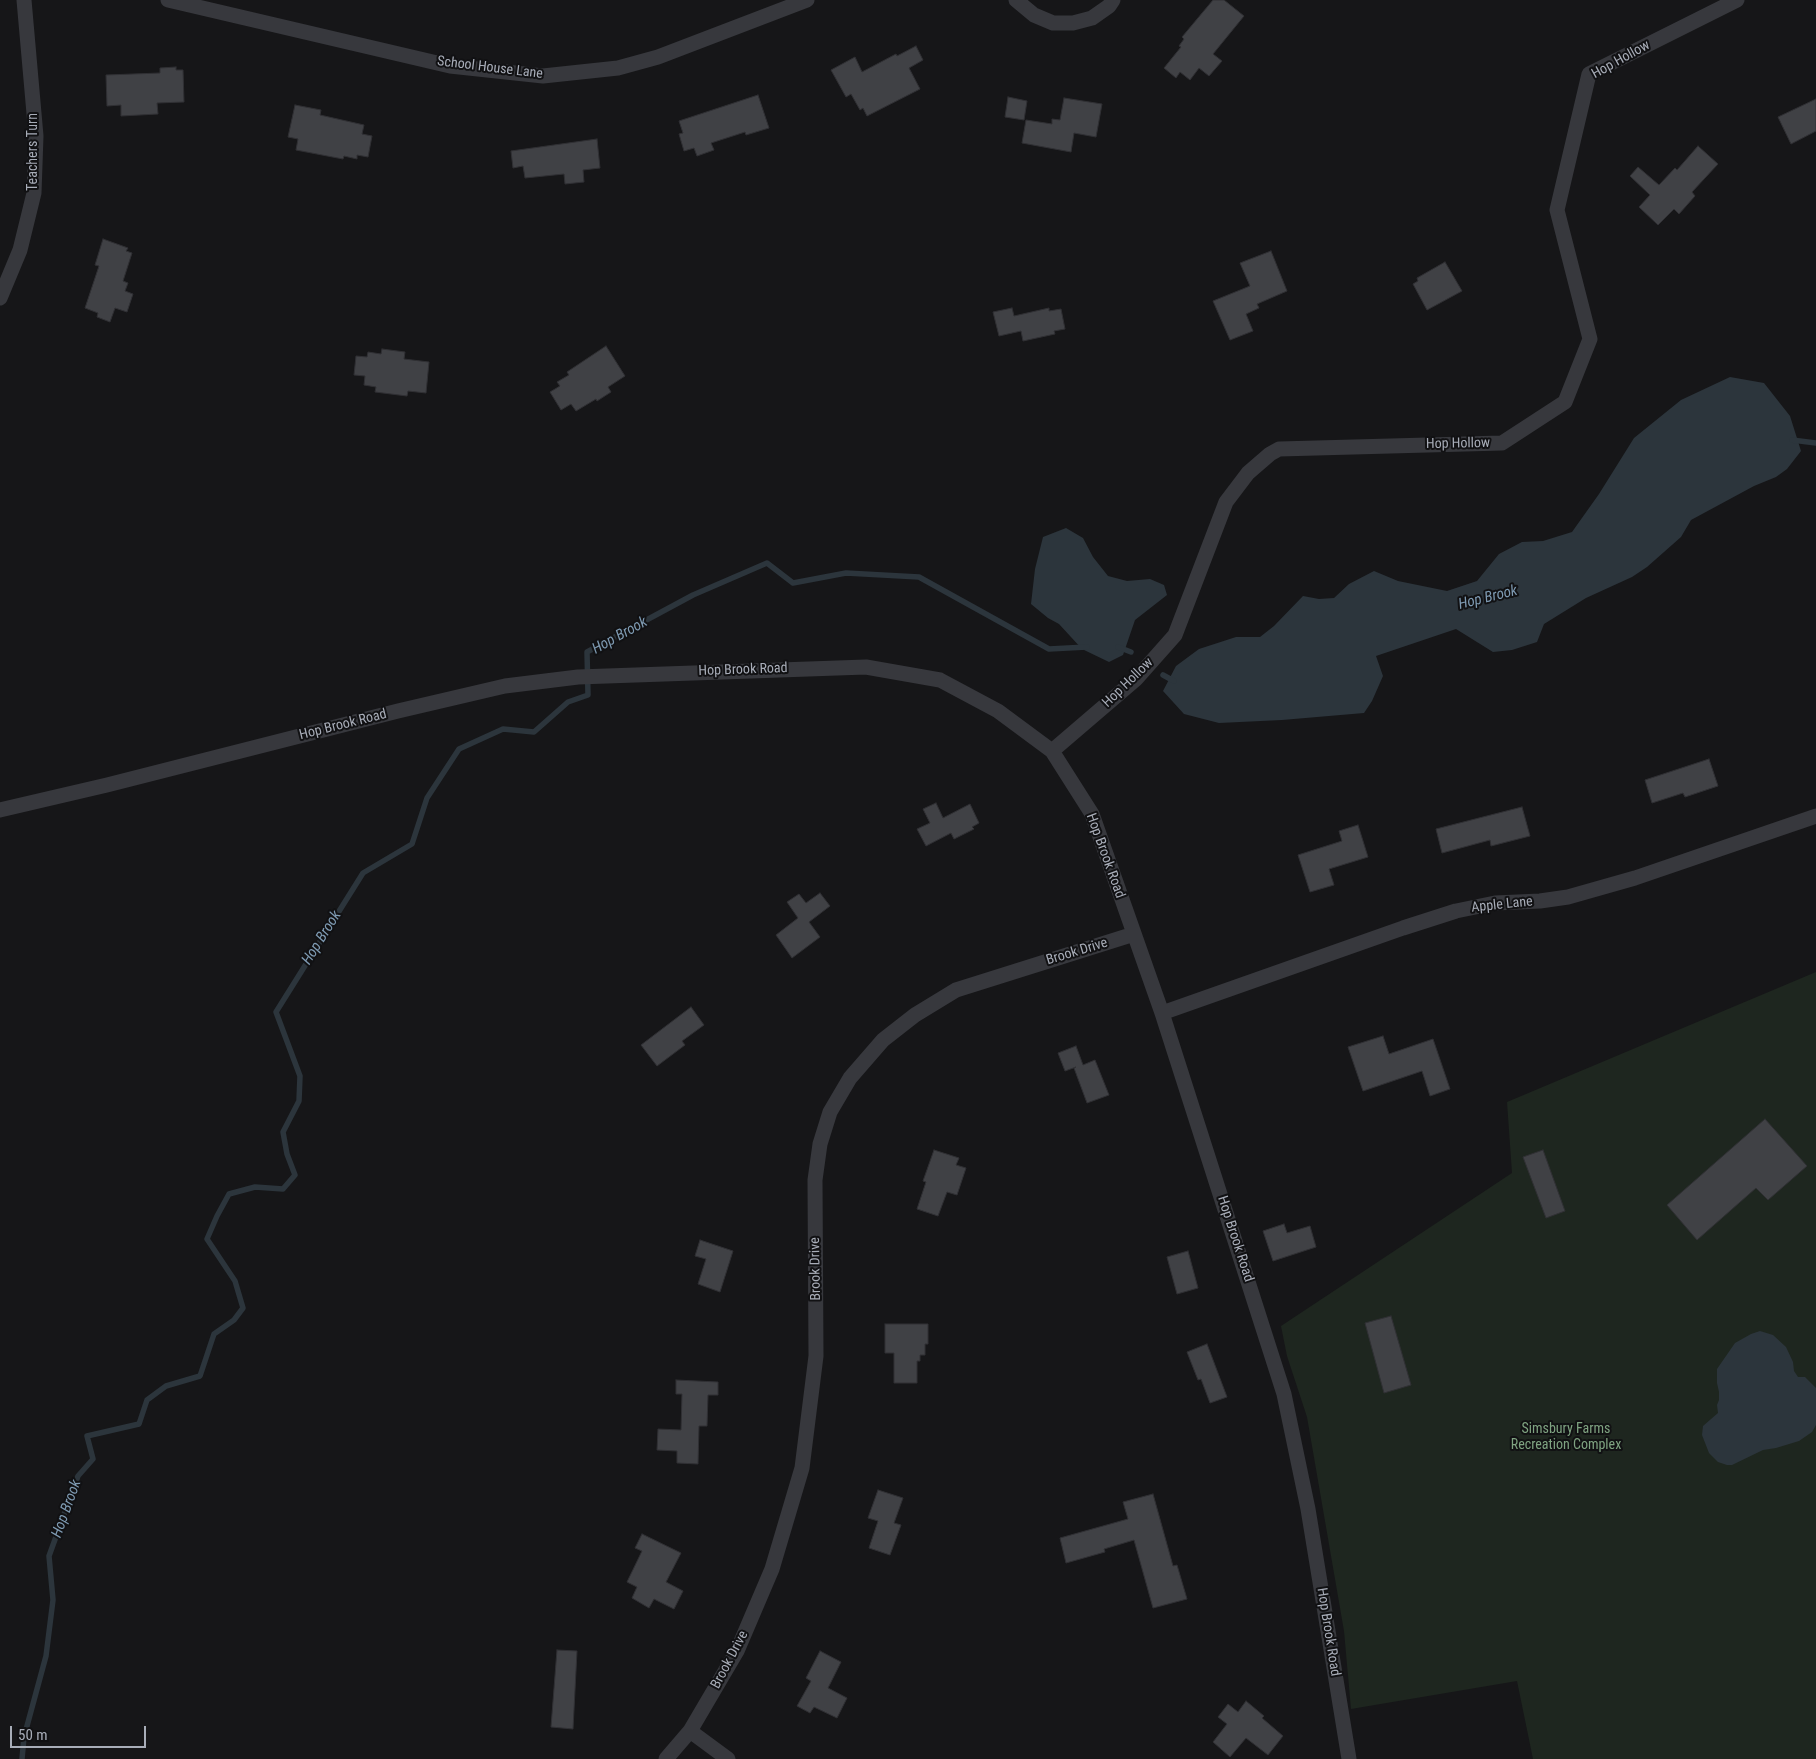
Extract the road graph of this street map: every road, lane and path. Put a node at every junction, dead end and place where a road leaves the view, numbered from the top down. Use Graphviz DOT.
graph roads {
  1 [pos="24,0"];
  2 [pos="168,0"];
  3 [pos="807,0"];
  4 [pos="1016,0"];
  5 [pos="1113,0"];
  6 [pos="1737,0"];
  7 [pos="0,298"];
  8 [pos="1052,750"];
  9 [pos="0,810"];
  10 [pos="1816,816"];
  11 [pos="1134,934"];
  12 [pos="1162,1013"];
  13 [pos="690,1731"];
  14 [pos="666,1759"];
  15 [pos="728,1759"];
  16 [pos="1349,1759"];
  1 -- 7 [label="street, Teachers Turn"];
  2 -- 3 [label="street, School House Lane"];
  4 -- 5 [label="street"];
  6 -- 8 [label="street, Hop Hollow"];
  8 -- 9 [label="street, Hop Brook Road"];
  8 -- 11 [label="street, Hop Brook Road"];
  10 -- 12 [label="street, Apple Lane"];
  11 -- 12 [label="street, Hop Brook Road"];
  11 -- 13 [label="street, Brook Drive"];
  12 -- 16 [label="street, Hop Brook Road"];
  13 -- 14 [label="street, Brook Drive"];
  13 -- 15 [label="street"];
}
